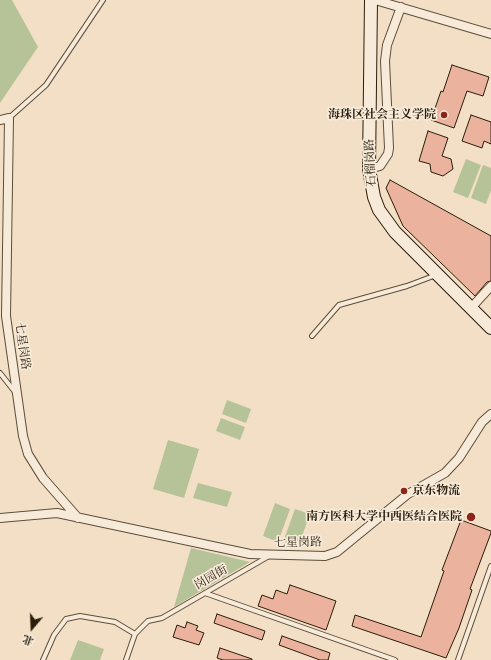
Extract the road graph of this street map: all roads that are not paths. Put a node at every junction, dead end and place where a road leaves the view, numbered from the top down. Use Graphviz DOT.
graph roads {
  1 [pos="103,0"];
  2 [pos="371,0"];
  3 [pos="375,0"];
  4 [pos="400,7"];
  5 [pos="491,34"];
  6 [pos="9,118"];
  7 [pos="0,120"];
  8 [pos="369,169"];
  9 [pos="436,274"];
  10 [pos="491,286"];
  11 [pos="471,308"];
  12 [pos="491,328"];
  13 [pos="312,336"];
  14 [pos="0,373"];
  15 [pos="17,394"];
  16 [pos="491,414"];
  17 [pos="0,518"];
  18 [pos="78,518"];
  19 [pos="270,556"];
  20 [pos="491,566"];
  21 [pos="205,593"];
  22 [pos="135,634"];
  23 [pos="43,660"];
  24 [pos="126,660"];
  25 [pos="395,660"];
  26 [pos="458,660"];
  1 -- 6 [label="lane"];
  2 -- 8 [label="main road, 石榴岗路"];
  3 -- 4 [label="street"];
  4 -- 5 [label="street"];
  4 -- 8 [label="street"];
  6 -- 7 [label="street"];
  6 -- 15 [label="street, 七星岗路"];
  8 -- 9 [label="main road, 石榴岗路"];
  9 -- 11 [label="main road, 石榴岗路"];
  9 -- 13 [label="lane"];
  10 -- 11 [label="street"];
  11 -- 12 [label="main road, 石榴岗路"];
  14 -- 15 [label="lane"];
  15 -- 18 [label="street, 七星岗路"];
  16 -- 19 [label="street, 七星岗路"];
  17 -- 18 [label="street, 七星岗路"];
  18 -- 19 [label="street, 七星岗路"];
  19 -- 21 [label="lane, 岗园街"];
  20 -- 26 [label="lane"];
  21 -- 22 [label="lane, 岗园街"];
  21 -- 25 [label="lane"];
  22 -- 23 [label="lane"];
  22 -- 24 [label="lane"];
}
